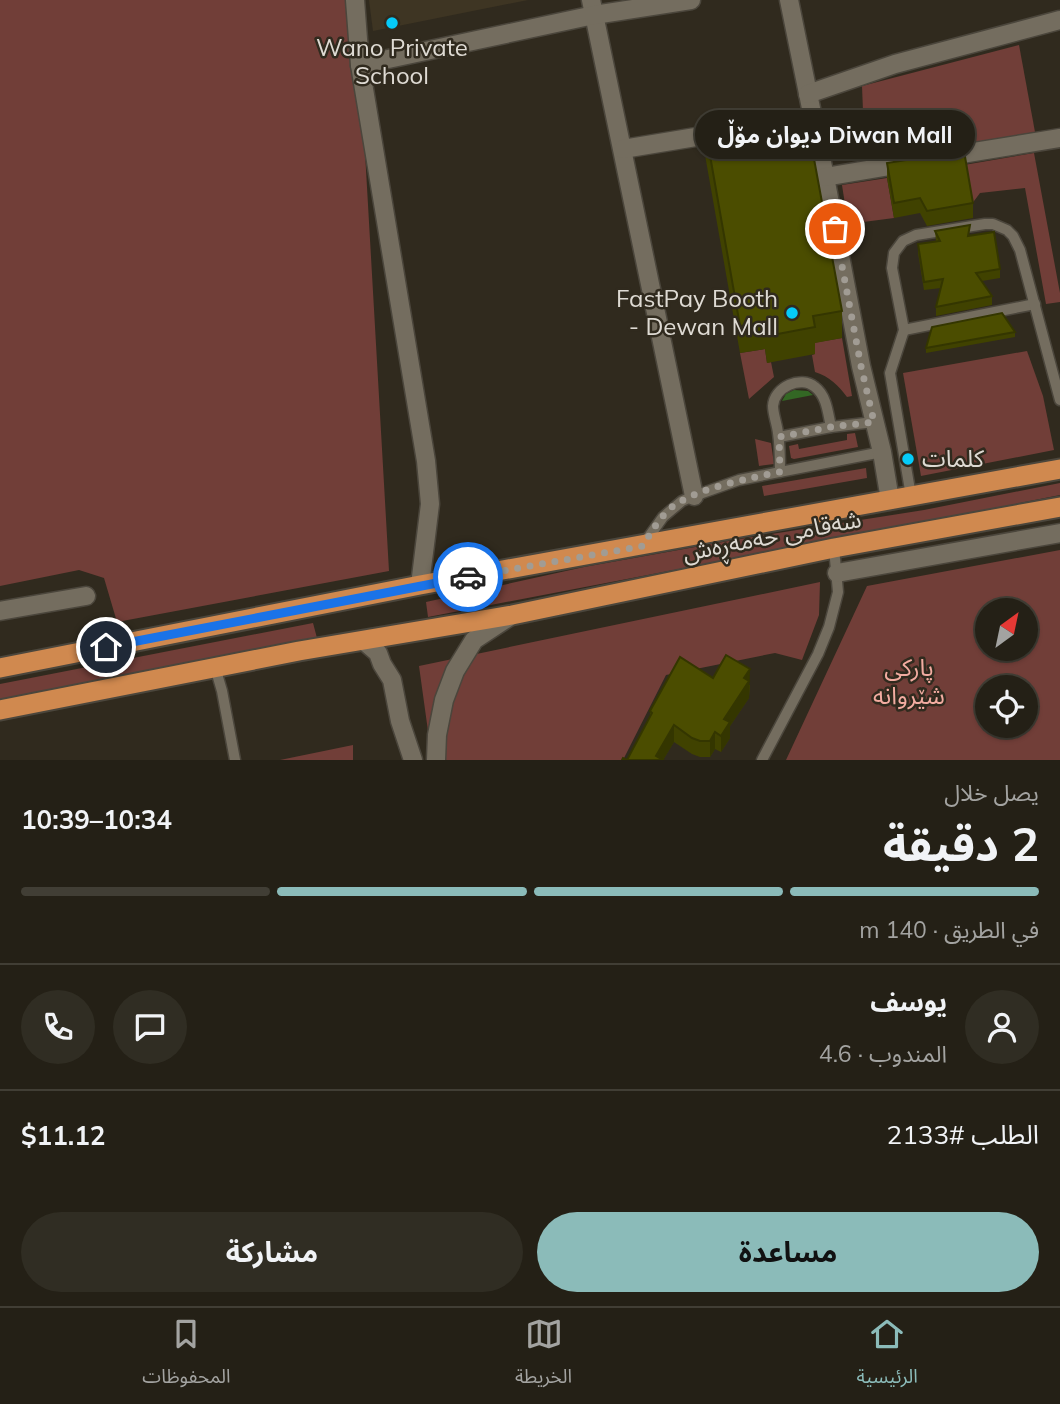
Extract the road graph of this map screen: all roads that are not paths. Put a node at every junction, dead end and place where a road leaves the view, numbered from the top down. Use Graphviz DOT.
graph roads {
  1 [pos="355,0"];
  2 [pos="691,0"];
  3 [pos="789,0"];
  4 [pos="593,7"];
  5 [pos="1060,20"];
  6 [pos="360,65"];
  7 [pos="808,94"];
  8 [pos="745,129"];
  9 [pos="1060,138"];
  10 [pos="623,149"];
  11 [pos="825,177"];
  12 [pos="1035,304"];
  13 [pos="904,330"];
  14 [pos="1060,400"];
  15 [pos="874,422"];
  16 [pos="831,427"];
  17 [pos="779,437"];
  18 [pos="882,453"];
  19 [pos="1060,469"];
  20 [pos="780,472"];
  21 [pos="694,496"];
  22 [pos="911,496"];
  23 [pos="890,500"];
  24 [pos="1060,507"];
  25 [pos="1060,533"];
  26 [pos="643,546"];
  27 [pos="834,548"];
  28 [pos="837,573"];
  29 [pos="420,585"];
  30 [pos="86,596"];
  31 [pos="0,611"];
  32 [pos="513,615"];
  33 [pos="363,641"];
  34 [pos="0,667"];
  35 [pos="215,667"];
  36 [pos="0,710"];
  37 [pos="236,760"];
  38 [pos="413,760"];
  39 [pos="436,760"];
  40 [pos="762,760"];
  1 -- 6 [label="street"];
  2 -- 4 [label="street"];
  3 -- 7 [label="street"];
  4 -- 6 [label="street"];
  4 -- 10 [label="street"];
  5 -- 7 [label="street"];
  6 -- 29 [label="street"];
  7 -- 11 [label="street"];
  8 -- 10 [label="street"];
  9 -- 11 [label="street"];
  10 -- 21 [label="street"];
  11 -- 15 [label="street"];
  12 -- 13 [label="lane"];
  12 -- 13 [label="lane"];
  12 -- 14 [label="lane"];
  13 -- 22 [label="lane"];
  15 -- 16 [label="lane"];
  15 -- 18 [label="street"];
  16 -- 17 [label="lane"];
  16 -- 17 [label="lane"];
  17 -- 20 [label="lane"];
  18 -- 20 [label="lane"];
  18 -- 23 [label="street"];
  19 -- 22 [label="highway, شەقامی حەمەڕەش"];
  20 -- 21 [label="lane"];
  21 -- 26 [label="lane"];
  22 -- 23 [label="highway, شەقامی حەمەڕەش"];
  23 -- 26 [label="highway, شەقامی حەمەڕەش"];
  24 -- 27 [label="highway, شەقامی حەمەڕەش"];
  25 -- 28 [label="street"];
  26 -- 29 [label="highway, شەقامی حەمەڕەش"];
  27 -- 28 [label="lane"];
  27 -- 32 [label="highway, شەقامی حەمەڕەش"];
  28 -- 40 [label="lane"];
  29 -- 34 [label="highway, شەقامی حەمەڕەش"];
  30 -- 31 [label="street"];
  32 -- 33 [label="highway, شەقامی حەمەڕەش"];
  32 -- 39 [label="street"];
  33 -- 35 [label="highway, شەقامی حەمەڕەش"];
  33 -- 38 [label="street"];
  35 -- 36 [label="highway, شەقامی حەمەڕەش"];
  35 -- 37 [label="lane"];
}
